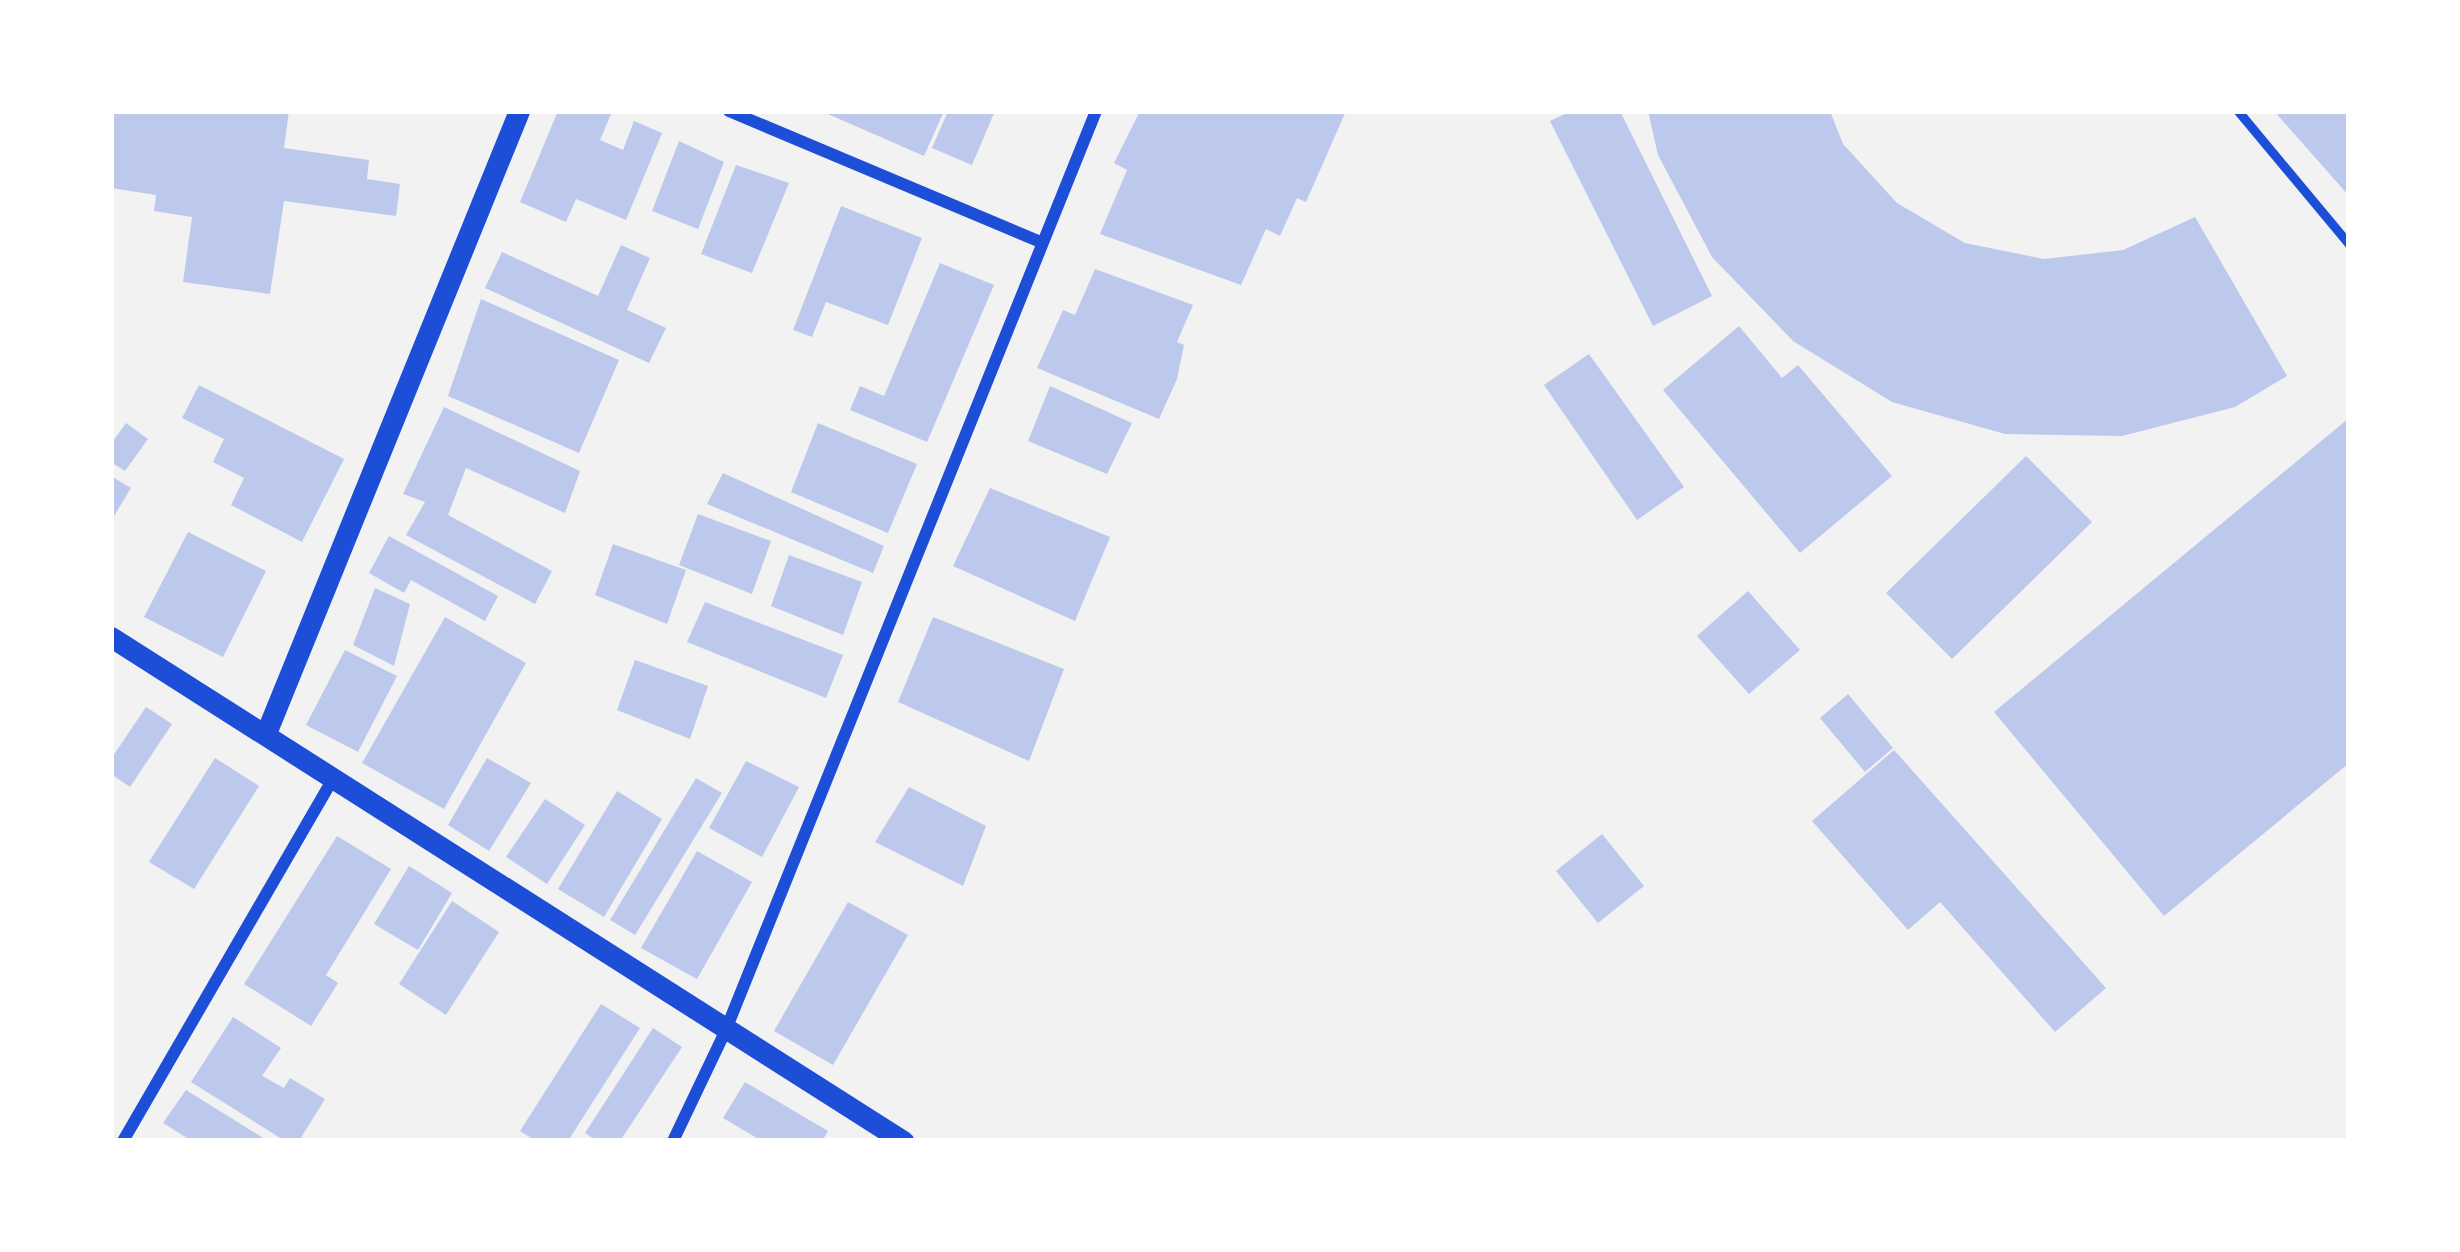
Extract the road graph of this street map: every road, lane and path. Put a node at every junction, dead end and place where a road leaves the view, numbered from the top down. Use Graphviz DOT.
graph roads {
  1 [pos="519,111"];
  2 [pos="729,111"];
  3 [pos="1096,111"];
  4 [pos="2237,111"];
  5 [pos="1041,242"];
  6 [pos="2349,244"];
  7 [pos="111,637"];
  8 [pos="266,733"];
  9 [pos="331,782"];
  10 [pos="725,1032"];
  11 [pos="123,1141"];
  12 [pos="673,1141"];
  13 [pos="903,1141"];
  1 -- 8 [label="street"];
  2 -- 5 [label="street"];
  3 -- 5 [label="street"];
  4 -- 6 [label="lane"];
  5 -- 10 [label="street"];
  7 -- 8 [label="street"];
  8 -- 9 [label="street"];
  9 -- 10 [label="street"];
  9 -- 11 [label="street"];
  10 -- 12 [label="street"];
  10 -- 13 [label="street"];
}
